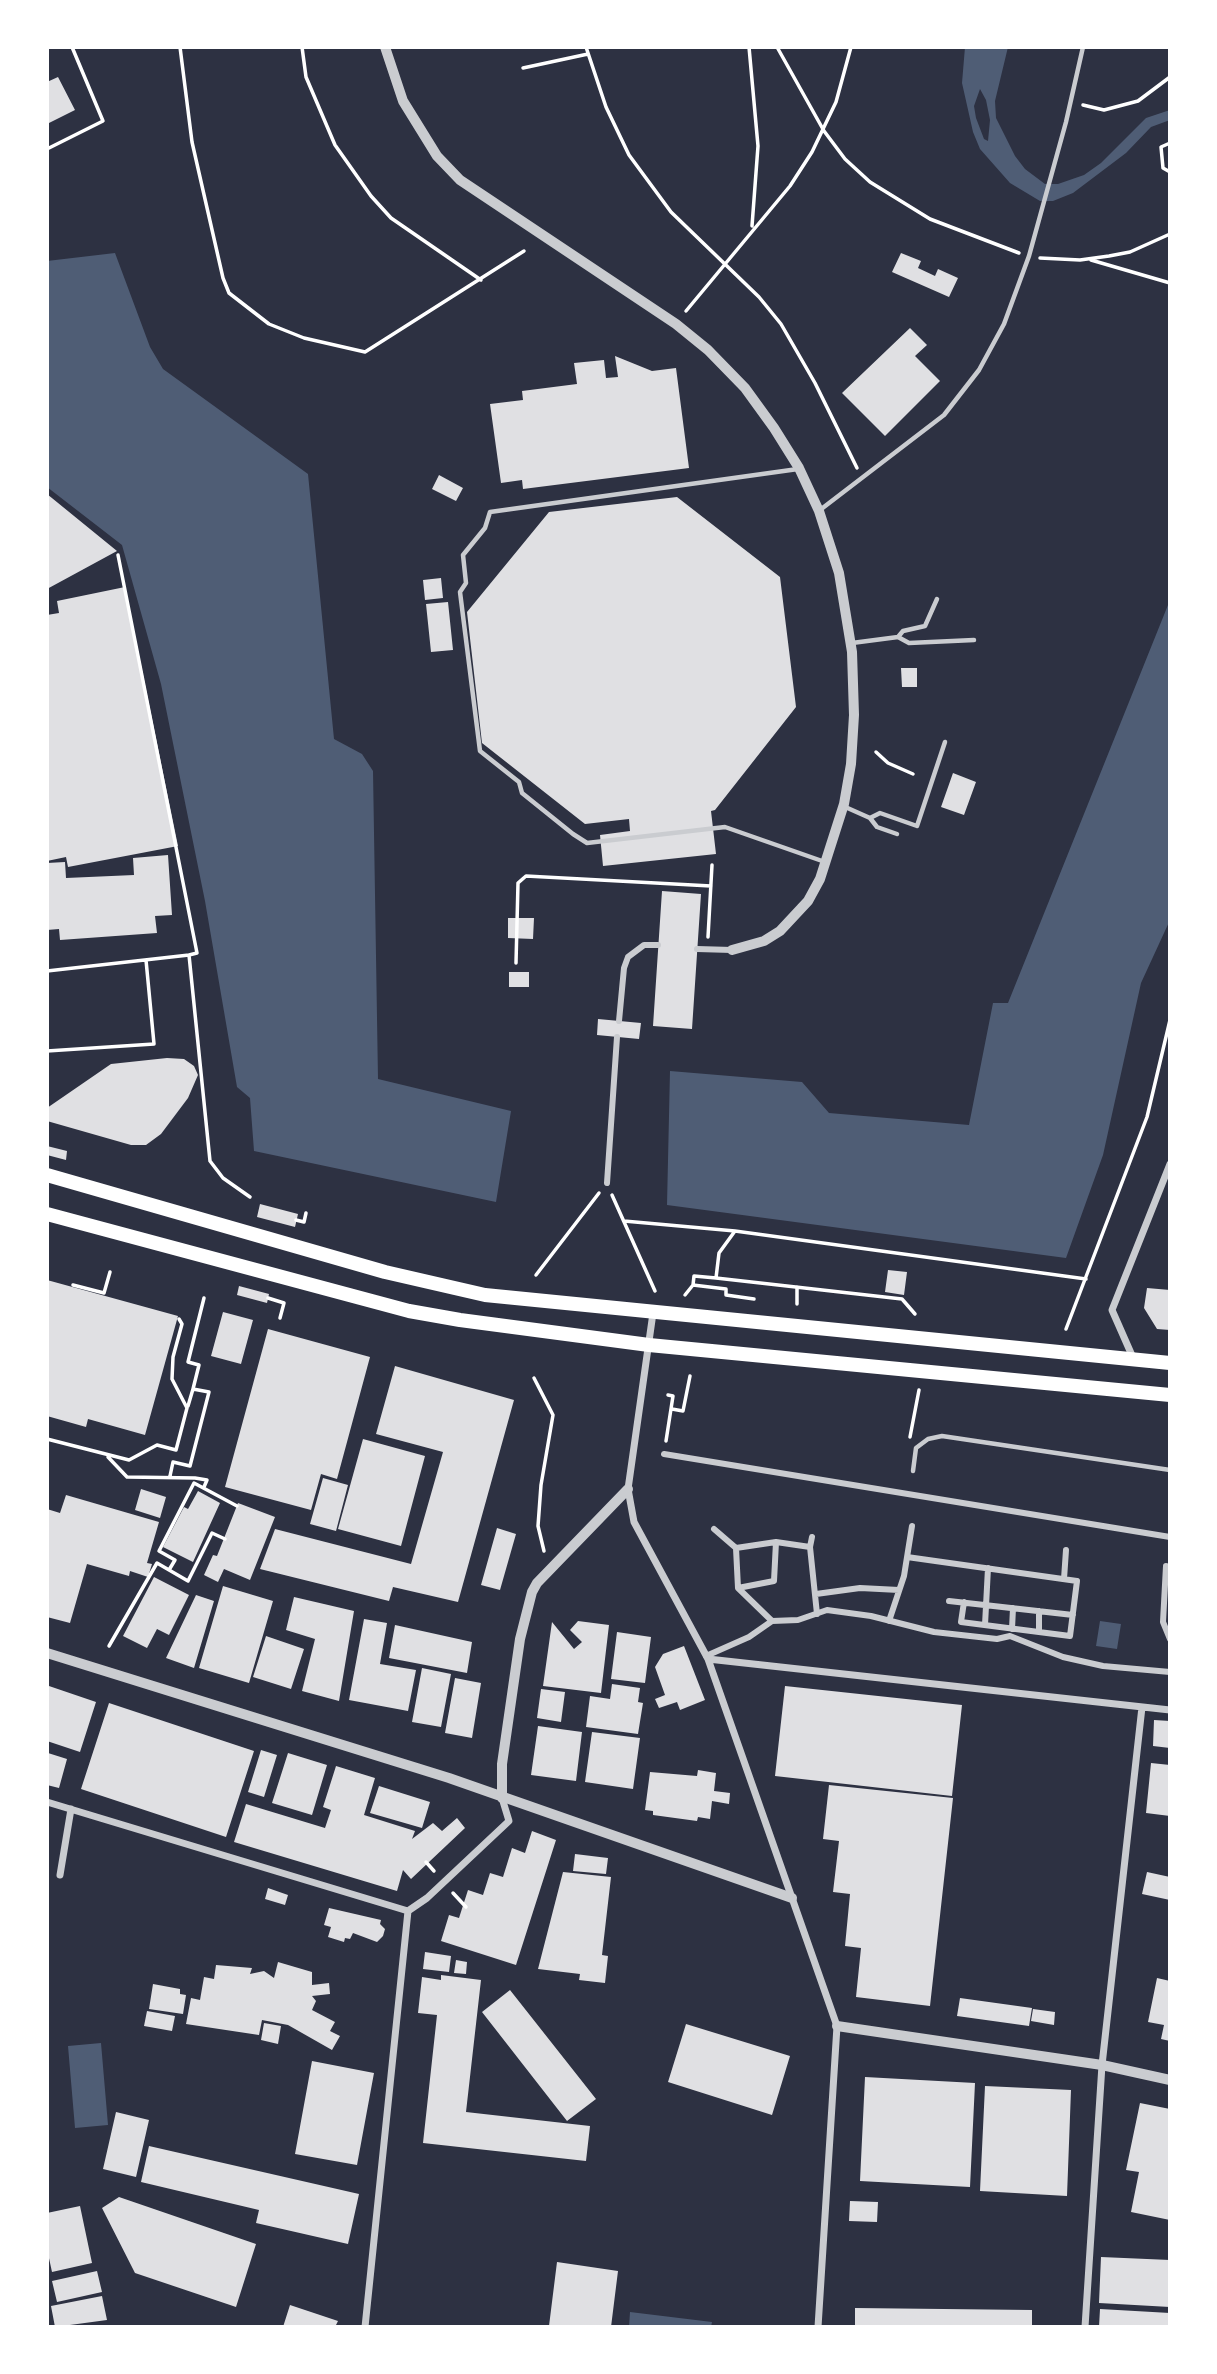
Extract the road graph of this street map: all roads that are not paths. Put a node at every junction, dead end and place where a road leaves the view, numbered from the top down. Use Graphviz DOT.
graph roads {
  1 [pos="385,47"];
  2 [pos="1083,47"];
  3 [pos="799,468"];
  4 [pos="819,511"];
  5 [pos="937,599"];
  6 [pos="898,637"];
  7 [pos="974,640"];
  8 [pos="851,643"];
  9 [pos="945,742"];
  10 [pos="843,806"];
  11 [pos="870,818"];
  12 [pos="897,834"];
  13 [pos="826,862"];
  14 [pos="659,945"];
  15 [pos="697,948"];
  16 [pos="732,950"];
  17 [pos="619,1021"];
  18 [pos="617,1037"];
  19 [pos="1170,1164"];
  20 [pos="47,1175"];
  21 [pos="607,1183"];
  22 [pos="47,1214"];
  23 [pos="653,1313"];
  24 [pos="649,1345"];
  25 [pos="1134,1360"];
  26 [pos="1170,1363"];
  27 [pos="1170,1395"];
  28 [pos="664,1454"];
  29 [pos="1170,1470"];
  30 [pos="913,1471"];
  31 [pos="628,1489"];
  32 [pos="912,1526"];
  33 [pos="714,1529"];
  34 [pos="812,1537"];
  35 [pos="1170,1537"];
  36 [pos="776,1542"];
  37 [pos="810,1547"];
  38 [pos="736,1548"];
  39 [pos="1066,1550"];
  40 [pos="907,1557"];
  41 [pos="1166,1566"];
  42 [pos="988,1568"];
  43 [pos="1063,1579"];
  44 [pos="738,1588"];
  45 [pos="899,1590"];
  46 [pos="816,1594"];
  47 [pos="949,1601"];
  48 [pos="964,1602"];
  49 [pos="986,1605"];
  50 [pos="1013,1608"];
  51 [pos="1039,1611"];
  52 [pos="817,1614"];
  53 [pos="1073,1615"];
  54 [pos="772,1620"];
  55 [pos="889,1620"];
  56 [pos="985,1625"];
  57 [pos="1012,1629"];
  58 [pos="1039,1632"];
  59 [pos="1170,1639"];
  60 [pos="47,1653"];
  61 [pos="707,1657"];
  62 [pos="1170,1672"];
  63 [pos="1142,1707"];
  64 [pos="1170,1710"];
  65 [pos="502,1798"];
  66 [pos="47,1802"];
  67 [pos="71,1809"];
  68 [pos="60,1875"];
  69 [pos="792,1898"];
  70 [pos="408,1911"];
  71 [pos="837,2026"];
  72 [pos="1102,2066"];
  73 [pos="1170,2080"];
  74 [pos="365,2327"];
  75 [pos="818,2327"];
  76 [pos="1085,2327"];
  1 -- 3 [label="street"];
  2 -- 4 [label="lane"];
  3 -- 4 [label="street"];
  3 -- 13 [label="lane"];
  4 -- 8 [label="street"];
  5 -- 6 [label="lane"];
  6 -- 7 [label="lane"];
  6 -- 8 [label="lane"];
  8 -- 10 [label="street"];
  9 -- 11 [label="lane"];
  10 -- 11 [label="lane"];
  10 -- 13 [label="street"];
  11 -- 12 [label="lane"];
  13 -- 16 [label="street"];
  14 -- 17 [label="street"];
  15 -- 16 [label="street"];
  18 -- 21 [label="street"];
  19 -- 25 [label="street"];
  20 -- 23 [label="main road"];
  22 -- 24 [label="main road"];
  23 -- 24 [label="street"];
  23 -- 25 [label="main road"];
  24 -- 27 [label="main road"];
  24 -- 31 [label="street"];
  25 -- 26 [label="main road"];
  28 -- 35 [label="street"];
  29 -- 30 [label="lane"];
  31 -- 61 [label="street"];
  31 -- 65 [label="street"];
  32 -- 40 [label="street"];
  33 -- 38 [label="street"];
  34 -- 37 [label="street"];
  36 -- 37 [label="street"];
  36 -- 38 [label="street"];
  36 -- 44 [label="street"];
  37 -- 46 [label="street"];
  38 -- 44 [label="street"];
  39 -- 43 [label="street"];
  40 -- 42 [label="street"];
  40 -- 45 [label="street"];
  41 -- 59 [label="street"];
  42 -- 43 [label="street"];
  42 -- 49 [label="street"];
  43 -- 53 [label="street"];
  44 -- 54 [label="street"];
  45 -- 46 [label="street"];
  45 -- 55 [label="street"];
  46 -- 52 [label="street"];
  47 -- 48 [label="street"];
  48 -- 49 [label="street"];
  48 -- 56 [label="street"];
  49 -- 50 [label="street"];
  49 -- 56 [label="street"];
  50 -- 51 [label="street"];
  50 -- 57 [label="street"];
  51 -- 53 [label="street"];
  51 -- 58 [label="street"];
  52 -- 54 [label="street"];
  52 -- 55 [label="street"];
  53 -- 58 [label="street"];
  54 -- 61 [label="street"];
  55 -- 62 [label="street"];
  56 -- 57 [label="street"];
  57 -- 58 [label="street"];
  60 -- 65 [label="street"];
  61 -- 63 [label="street"];
  61 -- 69 [label="street"];
  63 -- 64 [label="street"];
  63 -- 72 [label="street"];
  65 -- 69 [label="street"];
  65 -- 70 [label="street"];
  66 -- 67 [label="street"];
  67 -- 68 [label="street"];
  67 -- 70 [label="street"];
  69 -- 71 [label="street"];
  70 -- 74 [label="street"];
  71 -- 72 [label="street"];
  71 -- 75 [label="street"];
  72 -- 73 [label="street"];
  72 -- 76 [label="street"];
}
